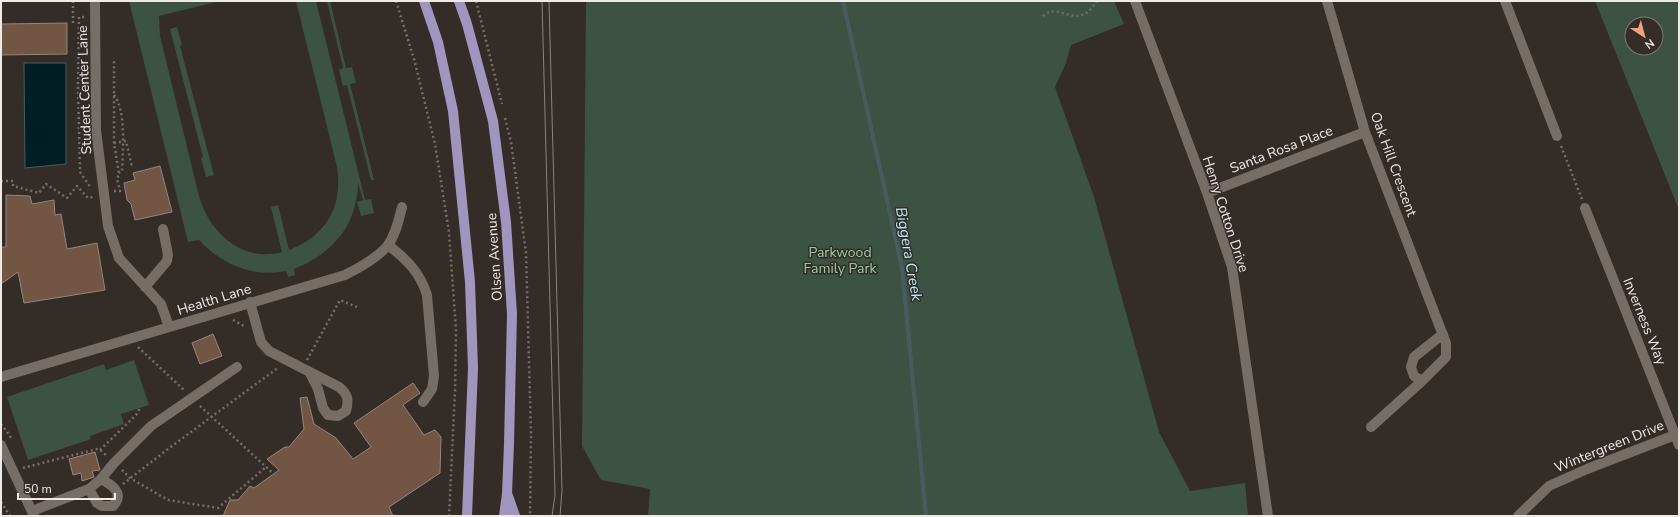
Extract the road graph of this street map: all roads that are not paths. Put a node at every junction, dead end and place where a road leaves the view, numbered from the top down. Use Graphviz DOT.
graph roads {
  1 [pos="95,1"];
  2 [pos="424,1"];
  3 [pos="459,1"];
  4 [pos="1136,1"];
  5 [pos="1327,1"];
  6 [pos="1505,1"];
  7 [pos="1365,132"];
  8 [pos="1557,136"];
  9 [pos="1207,193"];
  10 [pos="402,207"];
  11 [pos="1586,208"];
  12 [pos="163,229"];
  13 [pos="388,245"];
  14 [pos="145,287"];
  15 [pos="250,302"];
  16 [pos="168,327"];
  17 [pos="1442,334"];
  18 [pos="237,367"];
  19 [pos="306,371"];
  20 [pos="1,377"];
  21 [pos="1422,381"];
  22 [pos="423,402"];
  23 [pos="1371,427"];
  24 [pos="1675,435"];
  25 [pos="1,445"];
  26 [pos="1679,445"];
  27 [pos="100,479"];
  28 [pos="89,489"];
  29 [pos="507,494"];
  30 [pos="33,514"];
  31 [pos="467,516"];
  32 [pos="504,516"];
  33 [pos="515,516"];
  34 [pos="1268,516"];
  35 [pos="1518,516"];
  1 -- 14 [label="street, Student Center Lane"];
  2 -- 31 [label="main road, Olsen Avenue"];
  3 -- 29 [label="main road, Olsen Avenue"];
  4 -- 9 [label="street, Henry Cotton Drive"];
  5 -- 7 [label="street, Oak Hill Crescent"];
  6 -- 8 [label="street"];
  7 -- 9 [label="street, Santa Rosa Place"];
  7 -- 17 [label="street, Oak Hill Crescent"];
  9 -- 34 [label="street, Henry Cotton Drive"];
  10 -- 13 [label="street, Health Lane"];
  11 -- 24 [label="street, Inverness Way"];
  12 -- 14 [label="street"];
  13 -- 15 [label="street, Health Lane"];
  13 -- 22 [label="street"];
  14 -- 16 [label="street, Student Center Lane"];
  15 -- 16 [label="street, Health Lane"];
  15 -- 19 [label="street"];
  16 -- 20 [label="street, Health Lane"];
  17 -- 21 [label="street, Oak Hill Crescent"];
  17 -- 21 [label="street"];
  18 -- 27 [label="street"];
  19 -- 19 [label="street"];
  21 -- 23 [label="street, Oak Hill Crescent"];
  24 -- 26 [label="street, Inverness Way"];
  24 -- 35 [label="street, Wintergreen Drive"];
  25 -- 30 [label="street"];
  27 -- 28 [label="street"];
  27 -- 28 [label="street"];
  28 -- 30 [label="street"];
  29 -- 32 [label="main road, Olsen Avenue"];
  29 -- 33 [label="main road"];
}
